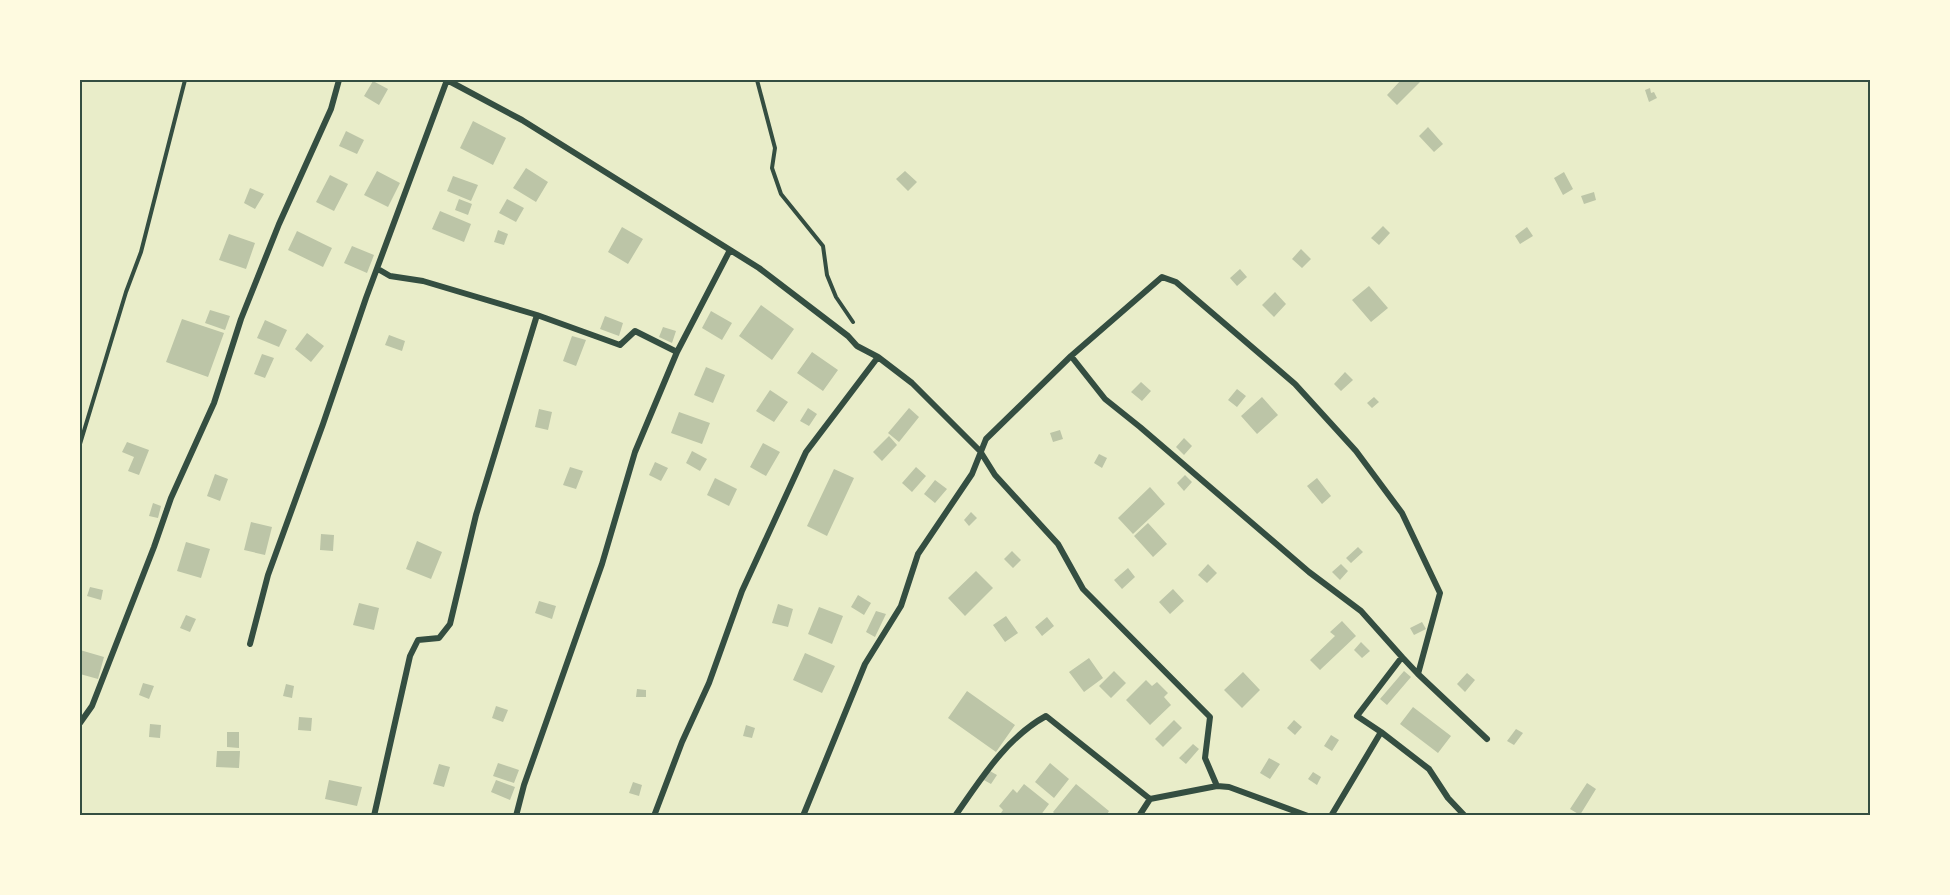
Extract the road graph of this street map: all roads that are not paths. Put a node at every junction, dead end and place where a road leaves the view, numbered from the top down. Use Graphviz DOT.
graph roads {
  1 [pos="339,80"];
  2 [pos="447,80"];
  3 [pos="730,250"];
  4 [pos="378,269"];
  5 [pos="537,315"];
  6 [pos="677,352"];
  7 [pos="1071,356"];
  8 [pos="879,357"];
  9 [pos="980,452"];
  10 [pos="250,644"];
  11 [pos="1402,657"];
  12 [pos="1418,674"];
  13 [pos="80,723"];
  14 [pos="1380,732"];
  15 [pos="1487,739"];
  16 [pos="1217,786"];
  17 [pos="1150,800"];
  18 [pos="374,816"];
  19 [pos="516,816"];
  20 [pos="654,816"];
  21 [pos="803,816"];
  22 [pos="955,816"];
  23 [pos="1139,816"];
  24 [pos="1308,816"];
  25 [pos="1331,816"];
  26 [pos="1465,816"];
  1 -- 13 [label="street"];
  2 -- 3 [label="street"];
  2 -- 4 [label="street"];
  3 -- 6 [label="street"];
  3 -- 8 [label="street"];
  4 -- 5 [label="street"];
  4 -- 10 [label="street"];
  5 -- 6 [label="street"];
  5 -- 18 [label="street"];
  6 -- 19 [label="street"];
  7 -- 9 [label="street"];
  7 -- 11 [label="street"];
  7 -- 12 [label="street"];
  8 -- 9 [label="street"];
  8 -- 20 [label="street"];
  9 -- 16 [label="street"];
  9 -- 21 [label="street"];
  11 -- 12 [label="street"];
  11 -- 14 [label="street"];
  12 -- 15 [label="street"];
  14 -- 25 [label="street"];
  14 -- 26 [label="street"];
  16 -- 17 [label="street"];
  16 -- 24 [label="street"];
  17 -- 22 [label="street"];
  17 -- 23 [label="street"];
}
